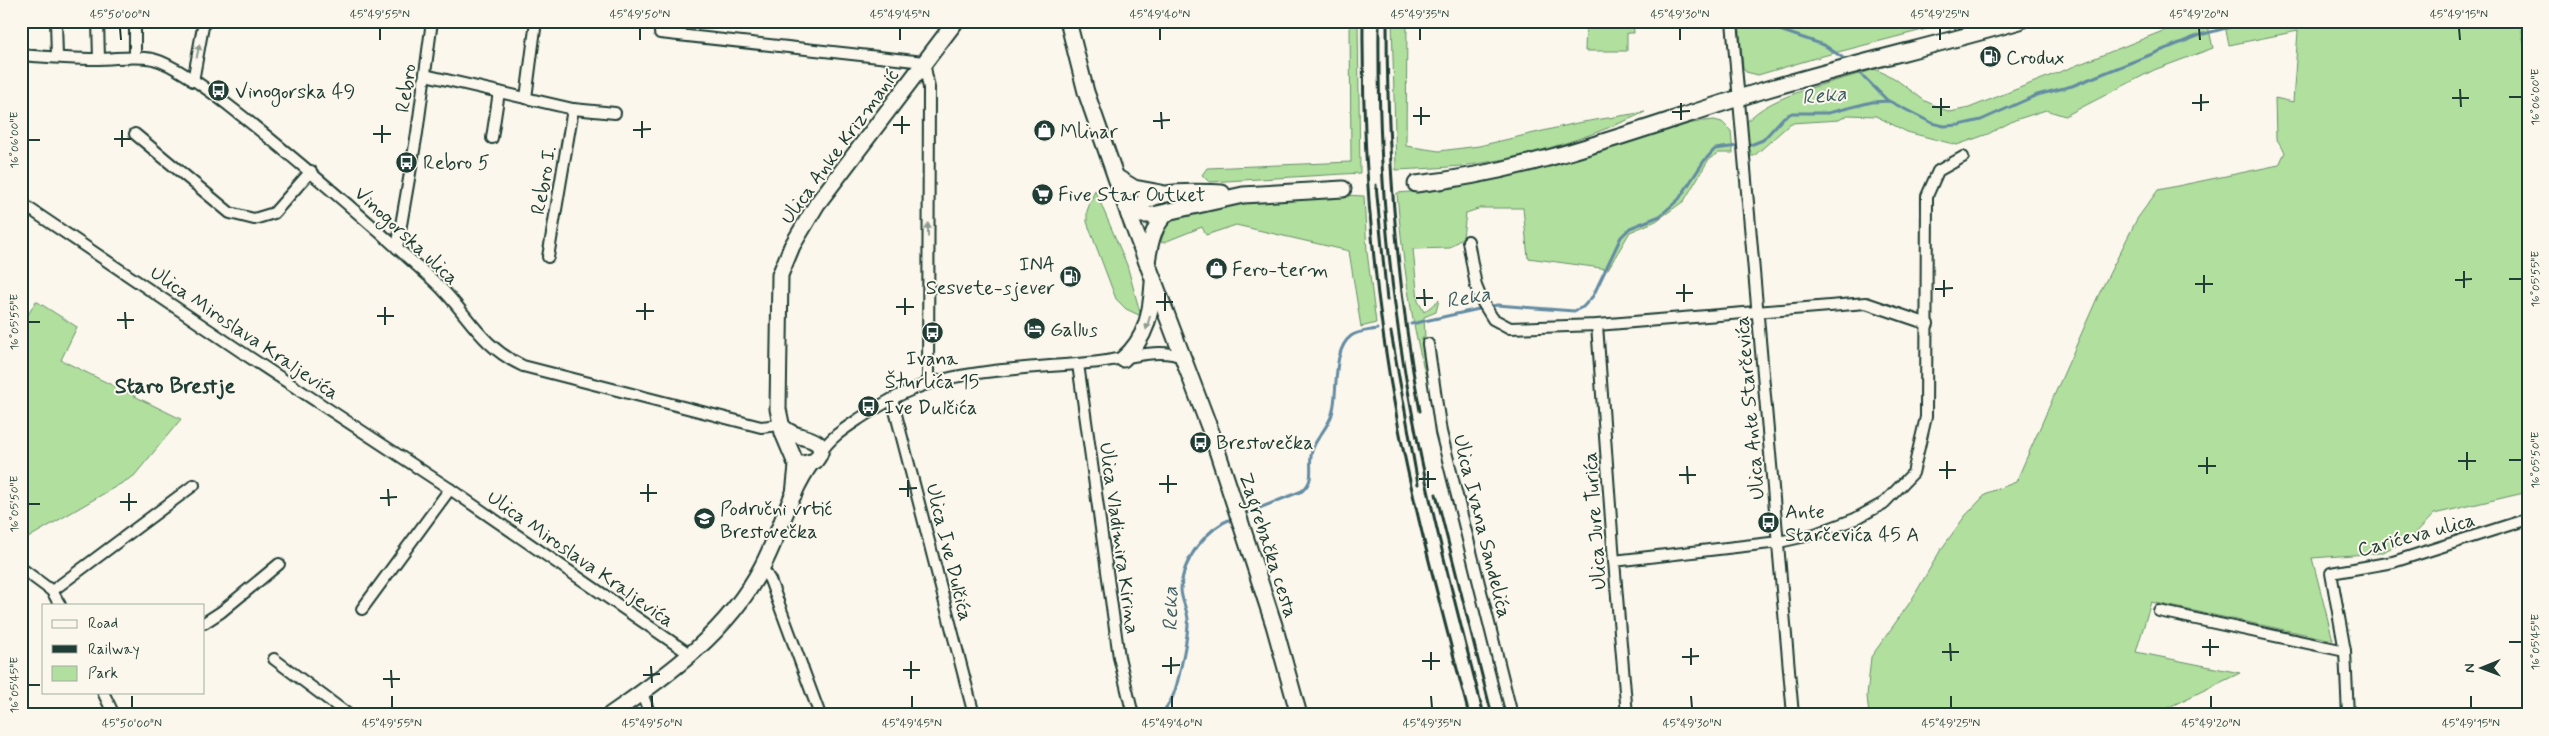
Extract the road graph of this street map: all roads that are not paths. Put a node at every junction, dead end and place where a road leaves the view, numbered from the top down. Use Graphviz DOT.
graph roads {
  1 [pos="56,21"];
  2 [pos="98,21"];
  3 [pos="135,21"];
  4 [pos="204,21"];
  5 [pos="432,21"];
  6 [pos="536,21"];
  7 [pos="956,21"];
  8 [pos="1068,21"];
  9 [pos="2020,21"];
  10 [pos="1732,26"];
  11 [pos="660,33"];
  12 [pos="21,55"];
  13 [pos="135,56"];
  14 [pos="57,57"];
  15 [pos="99,59"];
  16 [pos="924,62"];
  17 [pos="425,75"];
  18 [pos="193,81"];
  19 [pos="499,92"];
  20 [pos="526,98"];
  21 [pos="1738,98"];
  22 [pos="573,109"];
  23 [pos="615,113"];
  24 [pos="135,134"];
  25 [pos="492,138"];
  26 [pos="1963,158"];
  27 [pos="311,171"];
  28 [pos="1116,177"];
  29 [pos="1416,184"];
  30 [pos="1343,189"];
  31 [pos="1165,194"];
  32 [pos="1244,195"];
  33 [pos="21,203"];
  34 [pos="1170,211"];
  35 [pos="1128,214"];
  36 [pos="1468,240"];
  37 [pos="397,248"];
  38 [pos="548,257"];
  39 [pos="1147,263"];
  40 [pos="1153,279"];
  41 [pos="1758,311"];
  42 [pos="1928,324"];
  43 [pos="1598,325"];
  44 [pos="1428,344"];
  45 [pos="1123,359"];
  46 [pos="1185,359"];
  47 [pos="1078,364"];
  48 [pos="928,383"];
  49 [pos="892,399"];
  50 [pos="780,425"];
  51 [pos="842,430"];
  52 [pos="809,438"];
  53 [pos="794,456"];
  54 [pos="815,459"];
  55 [pos="194,484"];
  56 [pos="450,489"];
  57 [pos="794,494"];
  58 [pos="2528,519"];
  59 [pos="1779,542"];
  60 [pos="1614,561"];
  61 [pos="279,564"];
  62 [pos="762,567"];
  63 [pos="21,568"];
  64 [pos="52,591"];
  65 [pos="59,604"];
  66 [pos="362,609"];
  67 [pos="2159,611"];
  68 [pos="205,621"];
  69 [pos="2344,651"];
  70 [pos="692,655"];
  71 [pos="274,659"];
  72 [pos="642,693"];
  73 [pos="104,694"];
  74 [pos="114,715"];
  75 [pos="348,715"];
  76 [pos="610,715"];
  77 [pos="650,715"];
  78 [pos="820,715"];
  79 [pos="974,715"];
  80 [pos="1133,715"];
  81 [pos="1299,715"];
  82 [pos="1512,715"];
  83 [pos="1628,715"];
  84 [pos="1793,715"];
  85 [pos="2348,715"];
  1 -- 14 [label="street"];
  2 -- 15 [label="street"];
  3 -- 13 [label="street"];
  18 -- 4 [label="street, one-way"];
  5 -- 17 [label="street, Rebro"];
  6 -- 20 [label="street"];
  7 -- 16 [label="main road, Ulica Anke Krizmanić"];
  8 -- 28 [label="main road, Zagrebačka cesta"];
  9 -- 21 [label="main road"];
  10 -- 21 [label="street, Ulica Ante Starčevića"];
  11 -- 16 [label="street"];
  12 -- 14 [label="street, Vinogorska ulica"];
  13 -- 15 [label="street, Vinogorska ulica"];
  13 -- 18 [label="street, Vinogorska ulica"];
  14 -- 15 [label="street, Vinogorska ulica"];
  48 -- 16 [label="street, one-way"];
  16 -- 50 [label="main road, Ulica Anke Krizmanić"];
  17 -- 19 [label="street"];
  17 -- 37 [label="street, Rebro"];
  18 -- 27 [label="street, Vinogorska ulica"];
  19 -- 20 [label="street"];
  19 -- 25 [label="street"];
  20 -- 22 [label="street"];
  21 -- 29 [label="main road"];
  21 -- 41 [label="street, Ulica Ante Starčevića"];
  22 -- 23 [label="street"];
  22 -- 38 [label="street, Rebro I."];
  24 -- 27 [label="street"];
  26 -- 42 [label="street"];
  27 -- 37 [label="street, Vinogorska ulica"];
  28 -- 31 [label="main road"];
  28 -- 35 [label="main road, Zagrebačka cesta"];
  30 -- 32 [label="main road"];
  31 -- 32 [label="main road"];
  31 -- 35 [label="main road"];
  32 -- 34 [label="main road"];
  33 -- 56 [label="street, Ulica Miroslava Kraljevića"];
  34 -- 35 [label="main road"];
  34 -- 39 [label="main road"];
  35 -- 39 [label="main road, Zagrebačka cesta"];
  36 -- 43 [label="street"];
  37 -- 50 [label="street, Vinogorska ulica"];
  39 -- 40 [label="main road, Zagrebačka cesta"];
  40 -- 45 [label="main road, one-way"];
  40 -- 46 [label="main road, Zagrebačka cesta"];
  41 -- 42 [label="street"];
  41 -- 43 [label="street"];
  41 -- 59 [label="street, Ulica Ante Starčevića"];
  42 -- 59 [label="street"];
  43 -- 60 [label="street, Ulica Jure Turića"];
  44 -- 82 [label="street, Ulica Ivana Sandelića"];
  45 -- 46 [label="street"];
  45 -- 47 [label="street"];
  46 -- 81 [label="main road, Zagrebačka cesta"];
  47 -- 48 [label="street"];
  47 -- 80 [label="street, Ulica Vladimira Kirina"];
  48 -- 49 [label="street"];
  49 -- 51 [label="street"];
  49 -- 79 [label="street, Ulica Ive Dulčića"];
  50 -- 52 [label="main road"];
  50 -- 53 [label="main road, Ulica Anke Krizmanić"];
  51 -- 52 [label="street"];
  51 -- 54 [label="street"];
  52 -- 53 [label="main road"];
  52 -- 54 [label="main road"];
  53 -- 54 [label="main road"];
  53 -- 57 [label="main road"];
  54 -- 57 [label="main road"];
  55 -- 64 [label="street"];
  56 -- 66 [label="street"];
  56 -- 70 [label="street, Ulica Miroslava Kraljevića"];
  57 -- 62 [label="main road"];
  58 -- 69 [label="street, Carićeva ulica"];
  59 -- 60 [label="street"];
  59 -- 84 [label="street, Ulica Ante Starčevića"];
  60 -- 83 [label="street, Ulica Jure Turića"];
  61 -- 68 [label="street"];
  62 -- 70 [label="main road"];
  62 -- 78 [label="street"];
  63 -- 64 [label="street"];
  64 -- 65 [label="street"];
  67 -- 69 [label="street"];
  69 -- 85 [label="street, Carićeva ulica"];
  70 -- 72 [label="main road"];
  71 -- 75 [label="street"];
  72 -- 76 [label="main road"];
  72 -- 77 [label="street"];
  73 -- 74 [label="street"];
}
